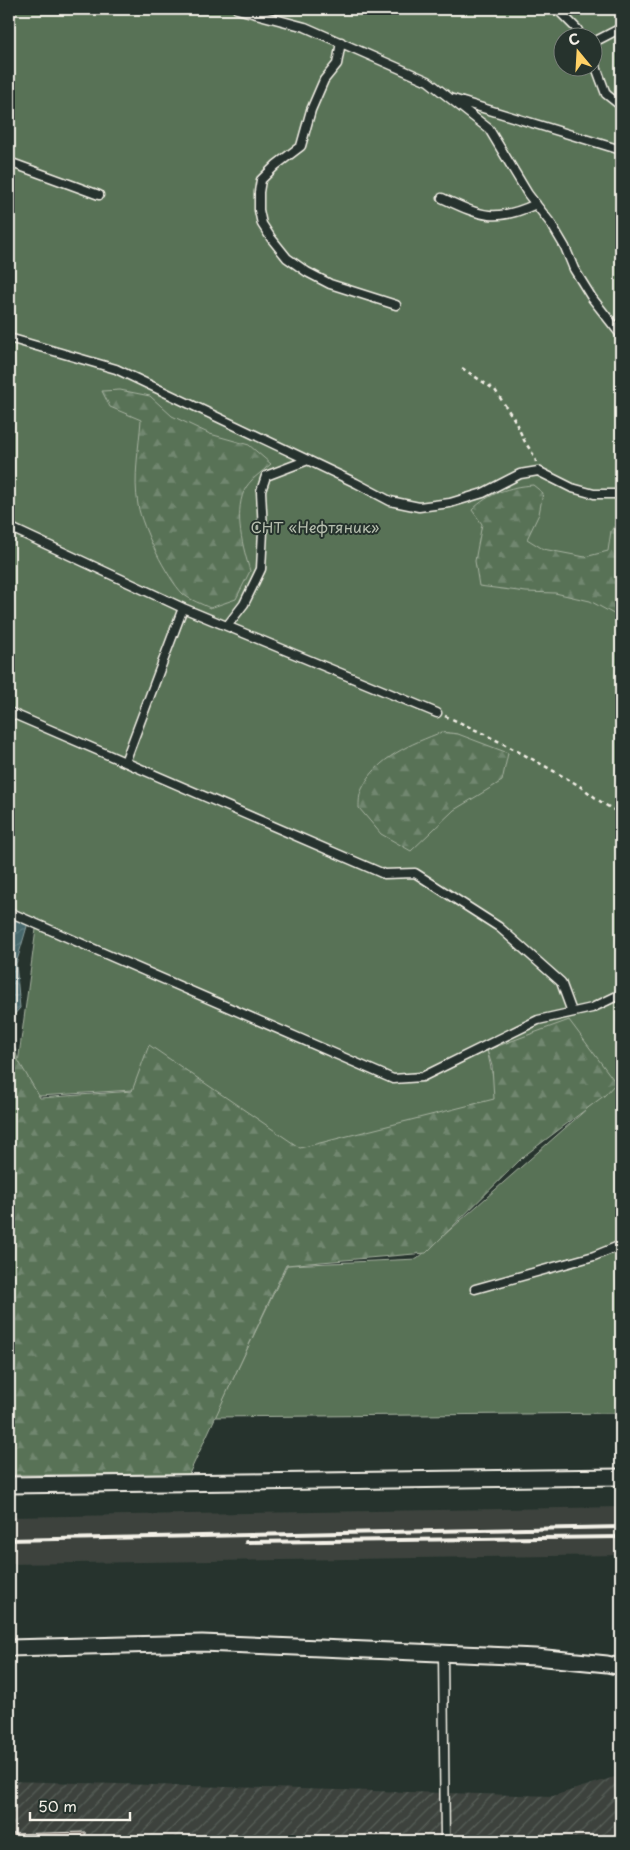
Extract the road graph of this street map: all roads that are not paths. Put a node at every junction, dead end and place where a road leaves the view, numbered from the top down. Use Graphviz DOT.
graph roads {
  1 [pos="237,9"];
  2 [pos="557,9"];
  3 [pos="576,28"];
  4 [pos="621,28"];
  5 [pos="602,38"];
  6 [pos="341,42"];
  7 [pos="600,78"];
  8 [pos="449,98"];
  9 [pos="621,106"];
  10 [pos="621,150"];
  11 [pos="9,162"];
  12 [pos="99,196"];
  13 [pos="442,198"];
  14 [pos="536,204"];
  15 [pos="396,305"];
  16 [pos="621,335"];
  17 [pos="9,338"];
  18 [pos="308,460"];
  19 [pos="621,494"];
  20 [pos="9,527"];
  21 [pos="183,608"];
  22 [pos="227,626"];
  23 [pos="9,712"];
  24 [pos="437,713"];
  25 [pos="125,762"];
  26 [pos="9,912"];
  27 [pos="621,994"];
  28 [pos="572,1012"];
  29 [pos="621,1245"];
  30 [pos="475,1288"];
  31 [pos="621,1477"];
  32 [pos="9,1485"];
  33 [pos="9,1648"];
  34 [pos="443,1653"];
  35 [pos="621,1667"];
  36 [pos="445,1841"];
  1 -- 6 [label="lane"];
  2 -- 3 [label="lane"];
  4 -- 5 [label="lane"];
  6 -- 8 [label="lane"];
  6 -- 15 [label="lane"];
  7 -- 9 [label="lane"];
  8 -- 10 [label="lane"];
  8 -- 14 [label="lane"];
  11 -- 12 [label="lane"];
  13 -- 14 [label="lane"];
  14 -- 16 [label="lane"];
  17 -- 18 [label="lane"];
  18 -- 19 [label="lane"];
  18 -- 22 [label="lane"];
  20 -- 21 [label="lane"];
  21 -- 22 [label="lane"];
  21 -- 25 [label="lane"];
  22 -- 24 [label="lane"];
  23 -- 25 [label="lane"];
  25 -- 28 [label="lane"];
  26 -- 28 [label="lane"];
  27 -- 28 [label="lane"];
  29 -- 30 [label="lane"];
  31 -- 32 [label="street"];
  33 -- 34 [label="street"];
  34 -- 35 [label="street"];
  34 -- 36 [label="lane"];
}
